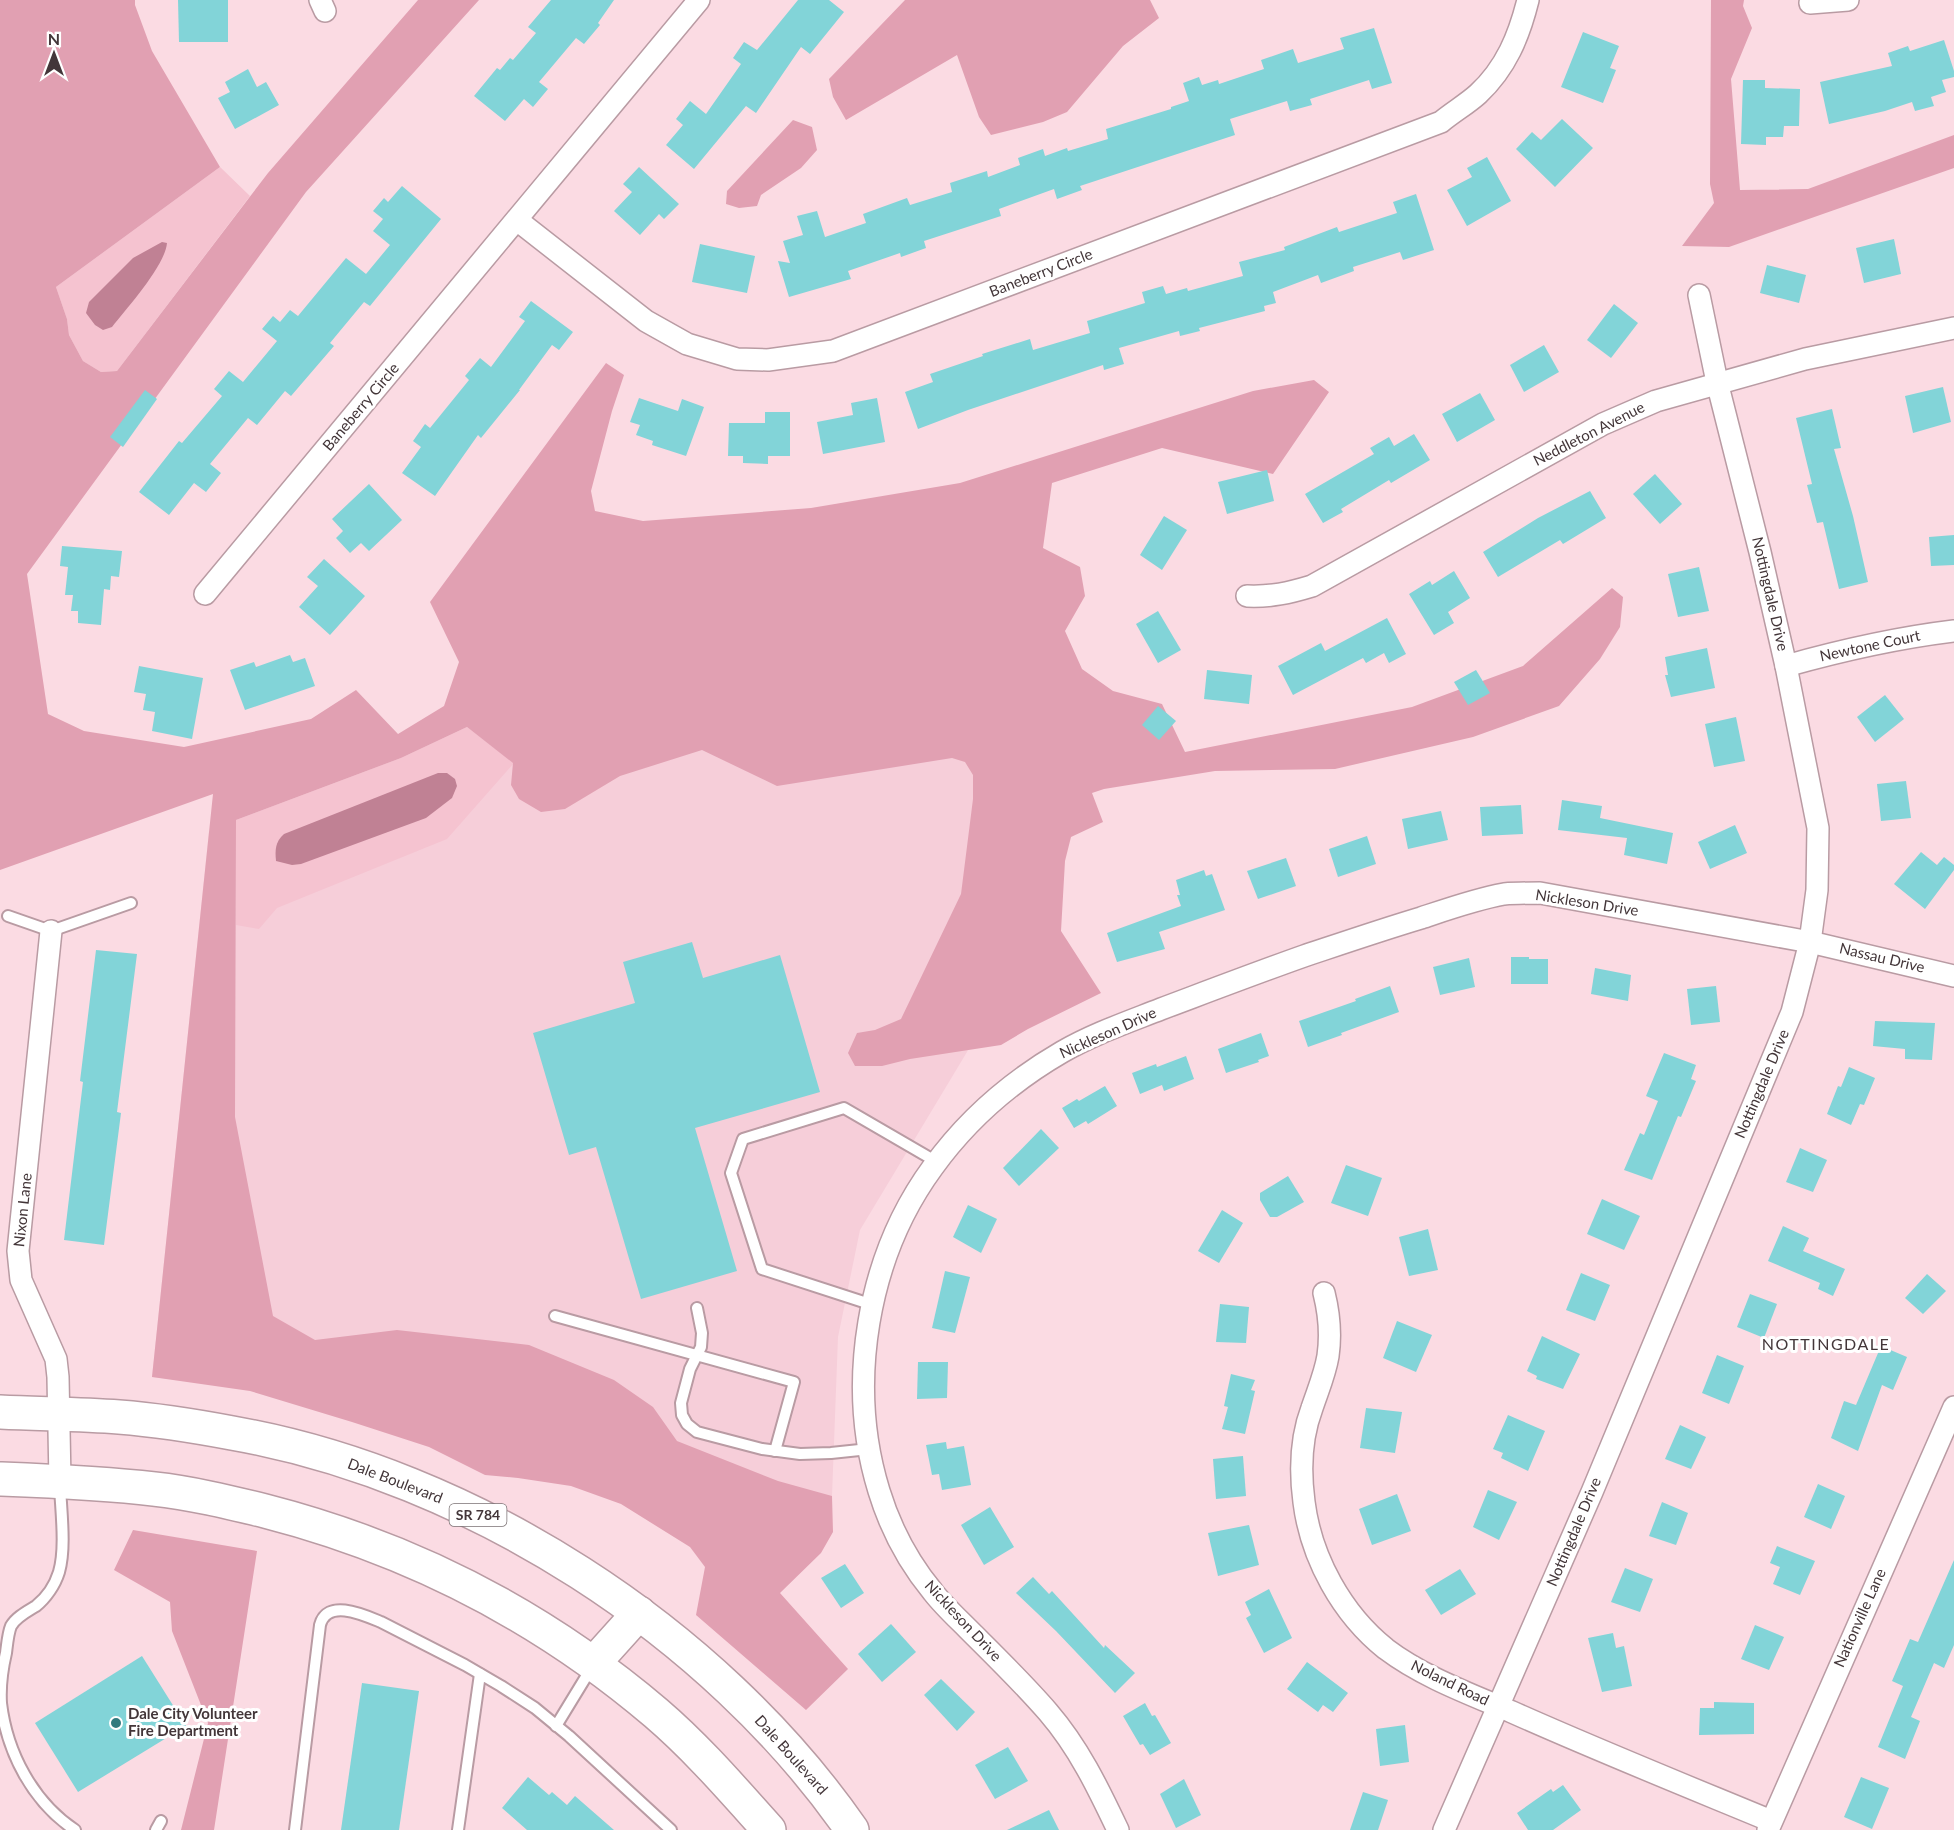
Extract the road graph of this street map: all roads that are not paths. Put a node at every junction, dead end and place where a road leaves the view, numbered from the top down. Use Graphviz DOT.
graph roads {
  1 [pos="699,0"];
  2 [pos="1528,0"];
  3 [pos="1848,0"];
  4 [pos="1810,3"];
  5 [pos="517,220"];
  6 [pos="1699,295"];
  7 [pos="1954,328"];
  8 [pos="1717,382"];
  9 [pos="205,594"];
  10 [pos="1247,596"];
  11 [pos="1954,631"];
  12 [pos="1786,666"];
  13 [pos="131,903"];
  14 [pos="8,916"];
  15 [pos="51,931"];
  16 [pos="1810,942"];
  17 [pos="1954,976"];
  18 [pos="937,1162"];
  19 [pos="1324,1293"];
  20 [pos="873,1305"];
  21 [pos="697,1308"];
  22 [pos="555,1316"];
  23 [pos="697,1354"];
  24 [pos="1954,1407"];
  25 [pos="0,1412"];
  26 [pos="59,1415"];
  27 [pos="869,1449"];
  28 [pos="775,1451"];
  29 [pos="0,1479"];
  30 [pos="60,1482"];
  31 [pos="639,1613"];
  32 [pos="594,1663"];
  33 [pos="480,1674"];
  34 [pos="1499,1707"];
  35 [pos="556,1726"];
  36 [pos="1770,1826"];
  37 [pos="75,1830"];
  38 [pos="295,1830"];
  39 [pos="458,1830"];
  40 [pos="671,1830"];
  41 [pos="769,1830"];
  42 [pos="852,1830"];
  43 [pos="1118,1830"];
  44 [pos="1444,1830"];
  1 -- 5 [label="street, Baneberry Circle"];
  2 -- 5 [label="street, Baneberry Circle"];
  3 -- 4 [label="street"];
  5 -- 9 [label="street, Baneberry Circle"];
  6 -- 8 [label="street, Nottingdale Drive"];
  7 -- 8 [label="street, Neddleton Avenue"];
  8 -- 10 [label="street, Neddleton Avenue"];
  8 -- 12 [label="street, Nottingdale Drive"];
  11 -- 12 [label="street, Newtone Court"];
  12 -- 16 [label="street, Nottingdale Drive"];
  13 -- 15 [label="lane"];
  14 -- 15 [label="lane"];
  15 -- 26 [label="street, Nixon Lane"];
  16 -- 17 [label="street, Nassau Drive"];
  16 -- 18 [label="street, Nickleson Drive"];
  16 -- 34 [label="street, Nottingdale Drive"];
  18 -- 20 [label="street, Nickleson Drive"];
  18 -- 20 [label="lane"];
  19 -- 34 [label="street, Noland Road"];
  20 -- 27 [label="street, Nickleson Drive"];
  21 -- 23 [label="lane"];
  22 -- 23 [label="lane"];
  23 -- 28 [label="lane"];
  23 -- 28 [label="lane"];
  24 -- 36 [label="street, Nationville Lane"];
  25 -- 26 [label="main road, Dale Boulevard / SR 784"];
  26 -- 30 [label="street, Nixon Lane"];
  26 -- 31 [label="main road, Dale Boulevard / SR 784"];
  27 -- 28 [label="lane"];
  27 -- 43 [label="street, Nickleson Drive"];
  29 -- 30 [label="main road"];
  30 -- 32 [label="main road"];
  30 -- 37 [label="lane"];
  31 -- 32 [label="main road"];
  31 -- 42 [label="main road, Dale Boulevard / SR 784"];
  32 -- 35 [label="lane"];
  32 -- 41 [label="main road"];
  33 -- 35 [label="lane"];
  33 -- 38 [label="lane"];
  33 -- 39 [label="lane"];
  34 -- 36 [label="street, Noland Road"];
  34 -- 44 [label="street, Nottingdale Drive"];
  35 -- 40 [label="lane"];
}
